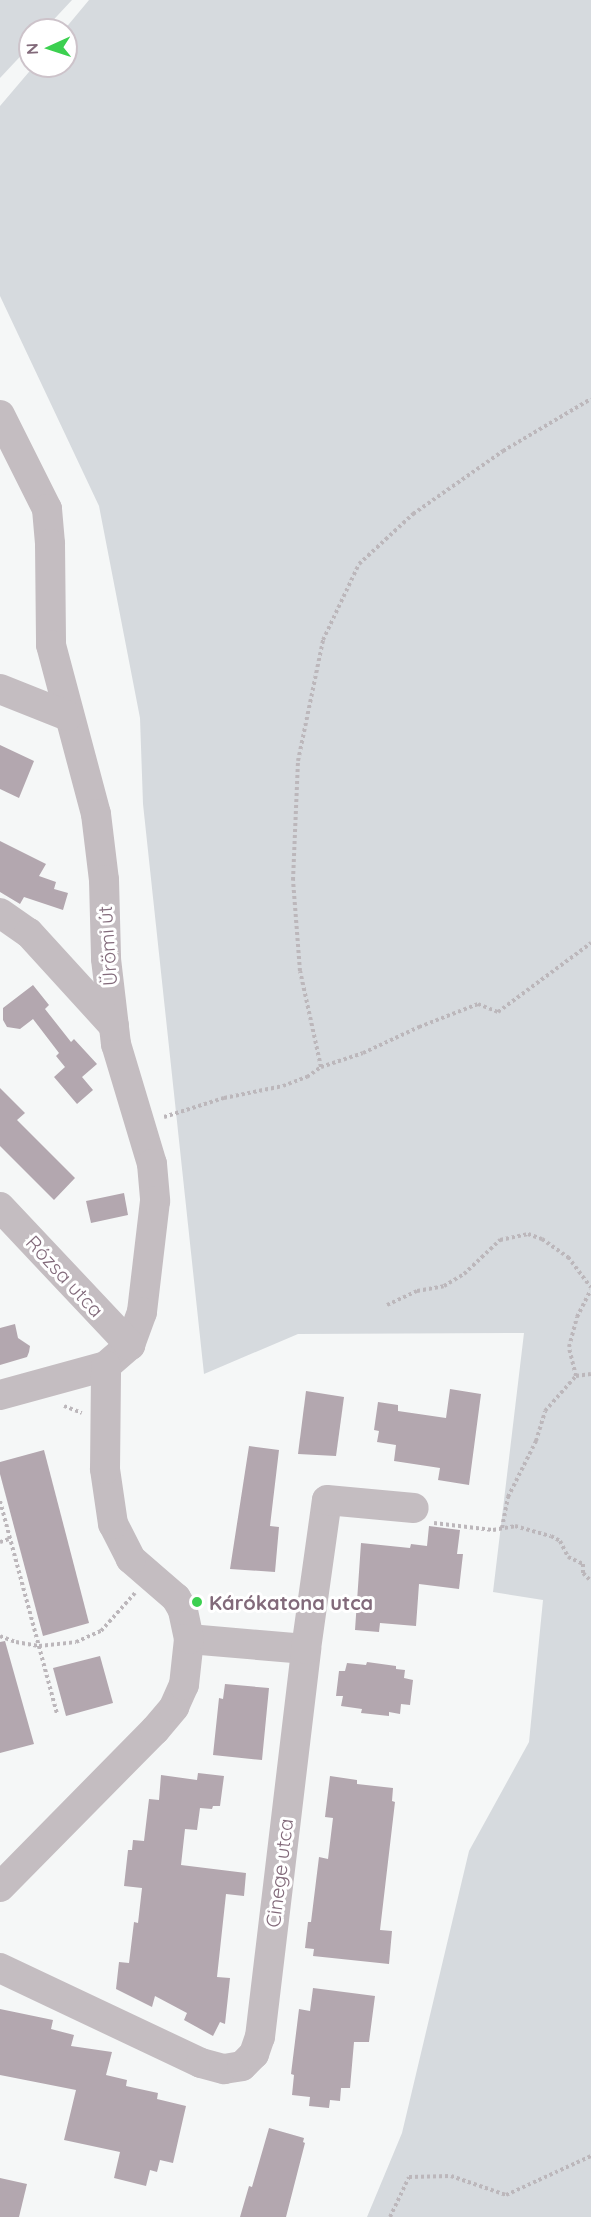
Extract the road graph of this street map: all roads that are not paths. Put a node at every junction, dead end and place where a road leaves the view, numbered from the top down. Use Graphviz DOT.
graph roads {
  1 [pos="0,415"];
  2 [pos="13,457"];
  3 [pos="0,689"];
  4 [pos="68,716"];
  5 [pos="0,913"];
  6 [pos="114,1026"];
  7 [pos="0,1207"];
  8 [pos="130,1345"];
  9 [pos="106,1366"];
  10 [pos="0,1395"];
  11 [pos="414,1508"];
  12 [pos="189,1639"];
  13 [pos="306,1649"];
  14 [pos="0,1887"];
  15 [pos="0,1968"];
  1 -- 2 [label="street, Ürömi út"];
  2 -- 4 [label="street, Ürömi út"];
  3 -- 4 [label="street"];
  4 -- 6 [label="street, Ürömi út"];
  5 -- 6 [label="street"];
  6 -- 8 [label="street, Ürömi út"];
  7 -- 8 [label="street, Rózsa utca"];
  8 -- 9 [label="street, Ürömi út"];
  9 -- 10 [label="street, Ürömi út"];
  9 -- 12 [label="street"];
  11 -- 13 [label="street, Cinege utca"];
  12 -- 13 [label="street"];
  12 -- 14 [label="street"];
  13 -- 15 [label="street, Cinege utca"];
}
